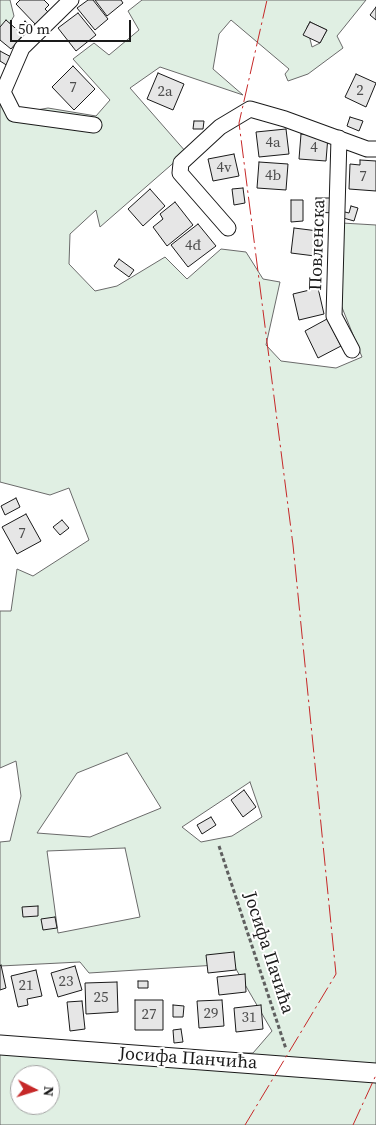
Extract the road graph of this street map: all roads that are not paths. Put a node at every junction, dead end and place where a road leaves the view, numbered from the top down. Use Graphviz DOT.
graph roads {
  1 [pos="71,0"];
  2 [pos="94,125"];
  3 [pos="339,138"];
  4 [pos="376,149"];
  5 [pos="228,228"];
  6 [pos="352,350"];
  7 [pos="0,1045"];
  8 [pos="376,1073"];
  1 -- 2 [label="street"];
  3 -- 4 [label="street"];
  3 -- 5 [label="street"];
  3 -- 6 [label="street, Повленска"];
  7 -- 8 [label="street, Јосифа Панчића"];
}
